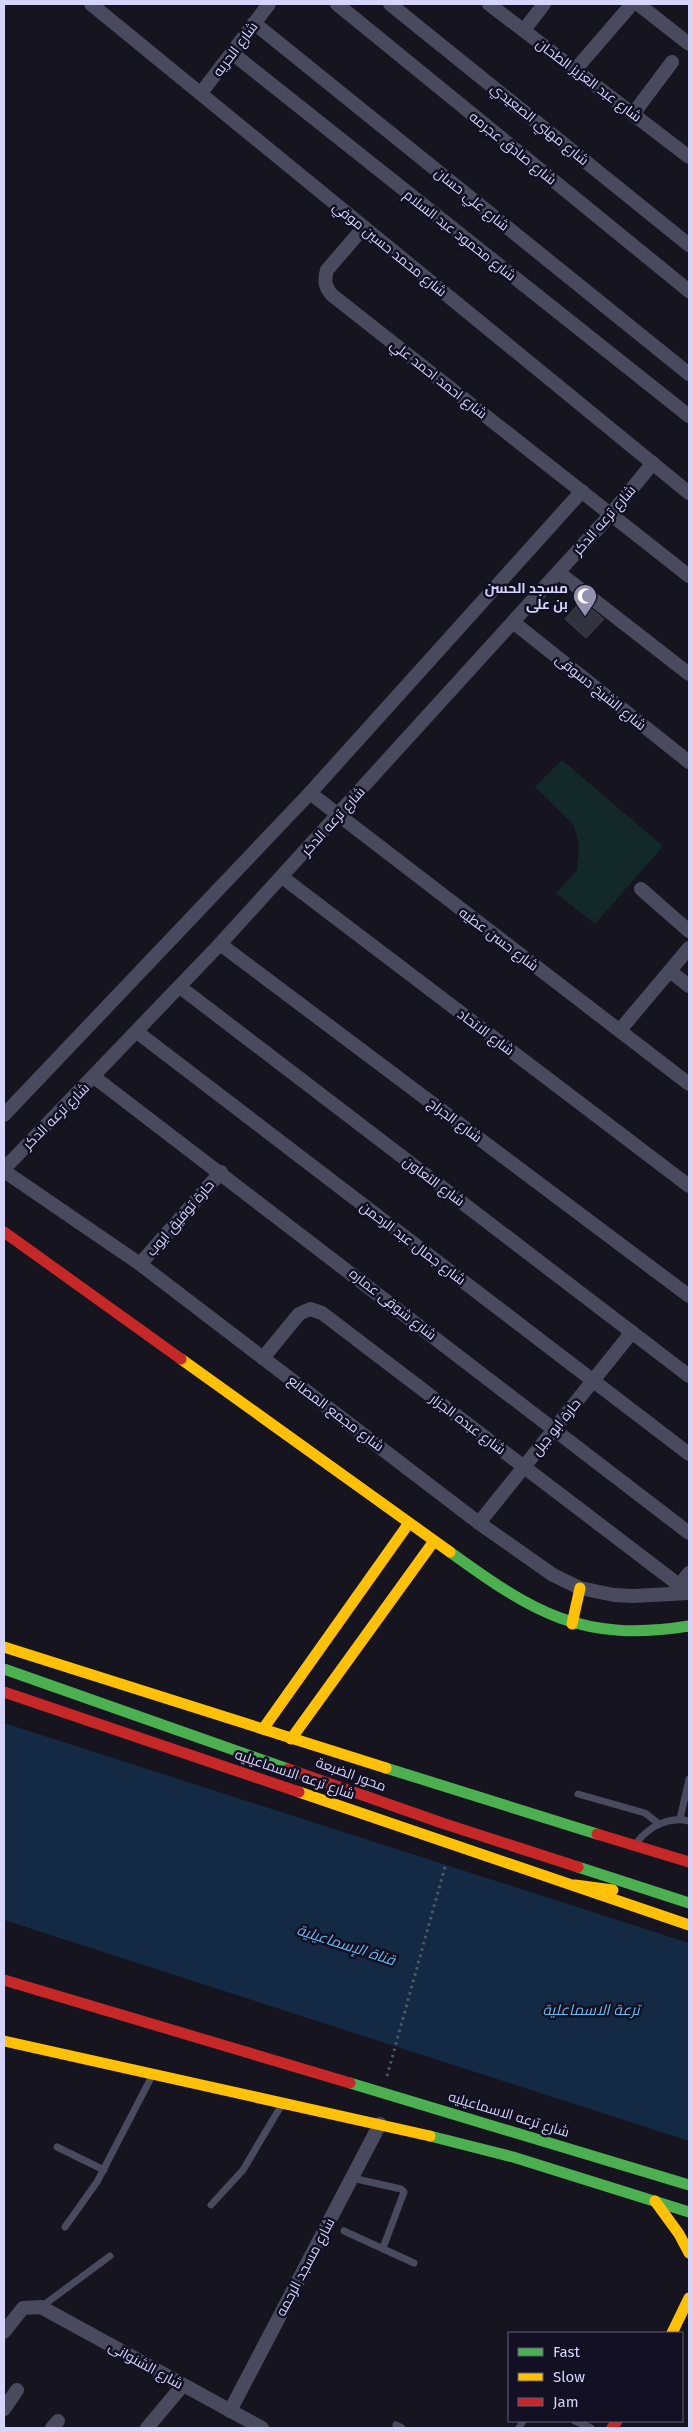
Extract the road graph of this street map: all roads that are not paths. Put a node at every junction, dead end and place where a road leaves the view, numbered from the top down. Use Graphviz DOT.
graph roads {
  1 [pos="91,4"];
  2 [pos="269,4"];
  3 [pos="337,4"];
  4 [pos="390,4"];
  5 [pos="489,4"];
  6 [pos="544,4"];
  7 [pos="632,4"];
  8 [pos="638,4"];
  9 [pos="254,23"];
  10 [pos="524,30"];
  11 [pos="689,44"];
  12 [pos="232,53"];
  13 [pos="672,62"];
  14 [pos="576,70"];
  15 [pos="201,94"];
  16 [pos="633,114"];
  17 [pos="688,153"];
  18 [pos="364,227"];
  19 [pos="689,245"];
  20 [pos="689,291"];
  21 [pos="689,374"];
  22 [pos="689,416"];
  23 [pos="652,463"];
  24 [pos="582,491"];
  25 [pos="689,493"];
  26 [pos="611,514"];
  27 [pos="558,572"];
  28 [pos="689,576"];
  29 [pos="513,622"];
  30 [pos="689,674"];
  31 [pos="689,762"];
  32 [pos="310,793"];
  33 [pos="338,816"];
  34 [pos="282,877"];
  35 [pos="641,890"];
  36 [pos="689,930"];
  37 [pos="220,944"];
  38 [pos="689,948"];
  39 [pos="670,971"];
  40 [pos="689,986"];
  41 [pos="180,987"];
  42 [pos="620,1030"];
  43 [pos="137,1032"];
  44 [pos="94,1077"];
  45 [pos="689,1084"];
  46 [pos="4,1116"];
  47 [pos="4,1170"];
  48 [pos="221,1172"];
  49 [pos="689,1186"];
  50 [pos="4,1232"];
  51 [pos="140,1264"];
  52 [pos="689,1296"];
  53 [pos="632,1332"];
  54 [pos="263,1358"];
  55 [pos="689,1376"];
  56 [pos="593,1380"];
  57 [pos="555,1428"];
  58 [pos="689,1454"];
  59 [pos="524,1466"];
  60 [pos="409,1523"];
  61 [pos="479,1523"];
  62 [pos="689,1534"];
  63 [pos="434,1541"];
  64 [pos="689,1573"];
  65 [pos="580,1588"];
  66 [pos="680,1591"];
  67 [pos="572,1624"];
  68 [pos="689,1626"];
  69 [pos="4,1647"];
  70 [pos="4,1669"];
  71 [pos="4,1692"];
  72 [pos="263,1729"];
  73 [pos="291,1739"];
  74 [pos="689,1779"];
  75 [pos="578,1794"];
  76 [pos="680,1819"];
  77 [pos="689,1821"];
  78 [pos="659,1824"];
  79 [pos="634,1845"];
  80 [pos="689,1862"];
  81 [pos="575,1884"];
  82 [pos="689,1902"];
  83 [pos="689,1912"];
  84 [pos="689,1925"];
  85 [pos="4,1980"];
  86 [pos="4,2041"];
  87 [pos="152,2075"];
  88 [pos="282,2104"];
  89 [pos="380,2124"];
  90 [pos="58,2147"];
  91 [pos="104,2170"];
  92 [pos="352,2178"];
  93 [pos="689,2185"];
  94 [pos="655,2201"];
  95 [pos="210,2204"];
  96 [pos="689,2212"];
  97 [pos="64,2227"];
  98 [pos="344,2231"];
  99 [pos="383,2248"];
  100 [pos="689,2253"];
  101 [pos="110,2256"];
  102 [pos="414,2263"];
  103 [pos="689,2298"];
  104 [pos="34,2307"];
  105 [pos="4,2332"];
  106 [pos="672,2332"];
  107 [pos="183,2385"];
  108 [pos="17,2390"];
  109 [pos="4,2409"];
  110 [pos="230,2411"];
  111 [pos="577,2422"];
  112 [pos="147,2428"];
  113 [pos="262,2428"];
  114 [pos="591,2428"];
  1 -- 15 [label="street, شارع محمد حسين موفي"];
  2 -- 9 [label="street, شارع الحريه"];
  3 -- 20 [label="street, شارع صادق عجرمه"];
  4 -- 19 [label="street, شارع مهني الصعيدي"];
  5 -- 10 [label="street, شارع عبد العزيز الطحان"];
  6 -- 10 [label="street"];
  7 -- 14 [label="street"];
  8 -- 11 [label="street"];
  9 -- 12 [label="street, شارع الحريه"];
  9 -- 21 [label="street, شارع علي حسان"];
  10 -- 14 [label="street, شارع عبد العزيز الطحان"];
  12 -- 15 [label="street, شارع الحريه"];
  12 -- 22 [label="street, شارع محمود عبد السلام"];
  13 -- 16 [label="street"];
  14 -- 16 [label="street, شارع عبد العزيز الطحان"];
  15 -- 18 [label="street, شارع محمد حسين موفي"];
  16 -- 17 [label="street, شارع عبد العزيز الطحان"];
  18 -- 23 [label="street, شارع محمد حسين موفي"];
  18 -- 24 [label="street, شارع احمد احمد علي"];
  23 -- 25 [label="street, شارع محمد حسين موفي"];
  23 -- 26 [label="street, شارع ترعه الدكر"];
  24 -- 26 [label="street, شارع احمد احمد علي"];
  24 -- 32 [label="street"];
  26 -- 27 [label="street, شارع ترعه الدكر"];
  26 -- 28 [label="street, شارع احمد احمد علي"];
  27 -- 29 [label="street, شارع ترعه الدكر"];
  27 -- 30 [label="street"];
  29 -- 31 [label="street, شارع الشيخ دسوقى"];
  29 -- 33 [label="street, شارع ترعه الدكر"];
  32 -- 33 [label="street, شارع حسن عطيه"];
  32 -- 46 [label="street"];
  33 -- 34 [label="street, شارع ترعه الدكر"];
  33 -- 42 [label="street, شارع حسن عطيه"];
  34 -- 37 [label="street, شارع ترعه الدكر"];
  34 -- 49 [label="street, شارع الاتحاد"];
  35 -- 36 [label="street"];
  37 -- 41 [label="street, شارع ترعه الدكر"];
  37 -- 52 [label="street, شارع الجراج"];
  38 -- 39 [label="street"];
  39 -- 40 [label="street"];
  39 -- 42 [label="street"];
  41 -- 43 [label="street, شارع ترعه الدكر"];
  41 -- 53 [label="street, شارع التعاون"];
  42 -- 45 [label="street, شارع حسن عطيه"];
  43 -- 44 [label="street, شارع ترعه الدكر"];
  43 -- 56 [label="street, شارع جمال عبد الرحمن"];
  44 -- 47 [label="street, شارع ترعه الدكر"];
  44 -- 48 [label="street, شارع شوقى عماره"];
  47 -- 51 [label="street, شارع مجمع المصانع"];
  48 -- 51 [label="street, حارة توفيق ايوب"];
  48 -- 57 [label="street, شارع شوقى عماره"];
  50 -- 60 [label="main road"];
  51 -- 54 [label="street, شارع مجمع المصانع"];
  53 -- 55 [label="street, شارع التعاون"];
  53 -- 56 [label="street, حارة ابو جبل"];
  54 -- 59 [label="street, شارع عبده الجزار"];
  54 -- 61 [label="street, شارع مجمع المصانع"];
  56 -- 57 [label="street, حارة ابو جبل"];
  56 -- 58 [label="street, شارع جمال عبد الرحمن"];
  57 -- 59 [label="street, حارة ابو جبل"];
  57 -- 62 [label="street, شارع شوقى عماره"];
  59 -- 61 [label="street, حارة ابو جبل"];
  59 -- 66 [label="street, شارع عبده الجزار"];
  60 -- 63 [label="main road"];
  60 -- 72 [label="main road"];
  61 -- 65 [label="street, شارع مجمع المصانع"];
  63 -- 67 [label="main road"];
  63 -- 73 [label="main road"];
  64 -- 66 [label="street"];
  65 -- 66 [label="street, شارع مجمع المصانع"];
  65 -- 67 [label="main road"];
  67 -- 68 [label="main road"];
  69 -- 72 [label="main road"];
  70 -- 82 [label="main road, محور الضبعة"];
  71 -- 81 [label="main road, شارع ترعه الاسماعيليه"];
  72 -- 73 [label="main road"];
  73 -- 79 [label="main road"];
  74 -- 76 [label="lane"];
  75 -- 78 [label="lane"];
  76 -- 77 [label="lane"];
  76 -- 78 [label="lane"];
  78 -- 79 [label="lane"];
  79 -- 80 [label="main road"];
  81 -- 83 [label="main road"];
  81 -- 84 [label="main road, شارع ترعه الاسماعيليه"];
  85 -- 93 [label="main road, شارع ترعه الاسماعيليه"];
  86 -- 87 [label="main road"];
  87 -- 88 [label="main road"];
  87 -- 91 [label="lane"];
  88 -- 89 [label="main road"];
  88 -- 95 [label="lane"];
  89 -- 92 [label="street, شارع مسجد الرحمه"];
  89 -- 94 [label="main road"];
  90 -- 91 [label="lane"];
  91 -- 97 [label="lane"];
  92 -- 99 [label="lane"];
  92 -- 110 [label="street, شارع مسجد الرحمه"];
  94 -- 96 [label="main road"];
  94 -- 100 [label="main road"];
  98 -- 99 [label="lane"];
  99 -- 102 [label="lane"];
  101 -- 104 [label="lane"];
  103 -- 106 [label="main road"];
  104 -- 105 [label="street"];
  104 -- 107 [label="street, شارع الشنوانى"];
  107 -- 110 [label="street, شارع الشنوانى"];
  107 -- 112 [label="street"];
  108 -- 109 [label="street"];
  110 -- 113 [label="street, شارع الشنوانى"];
  111 -- 114 [label="lane"];
}
